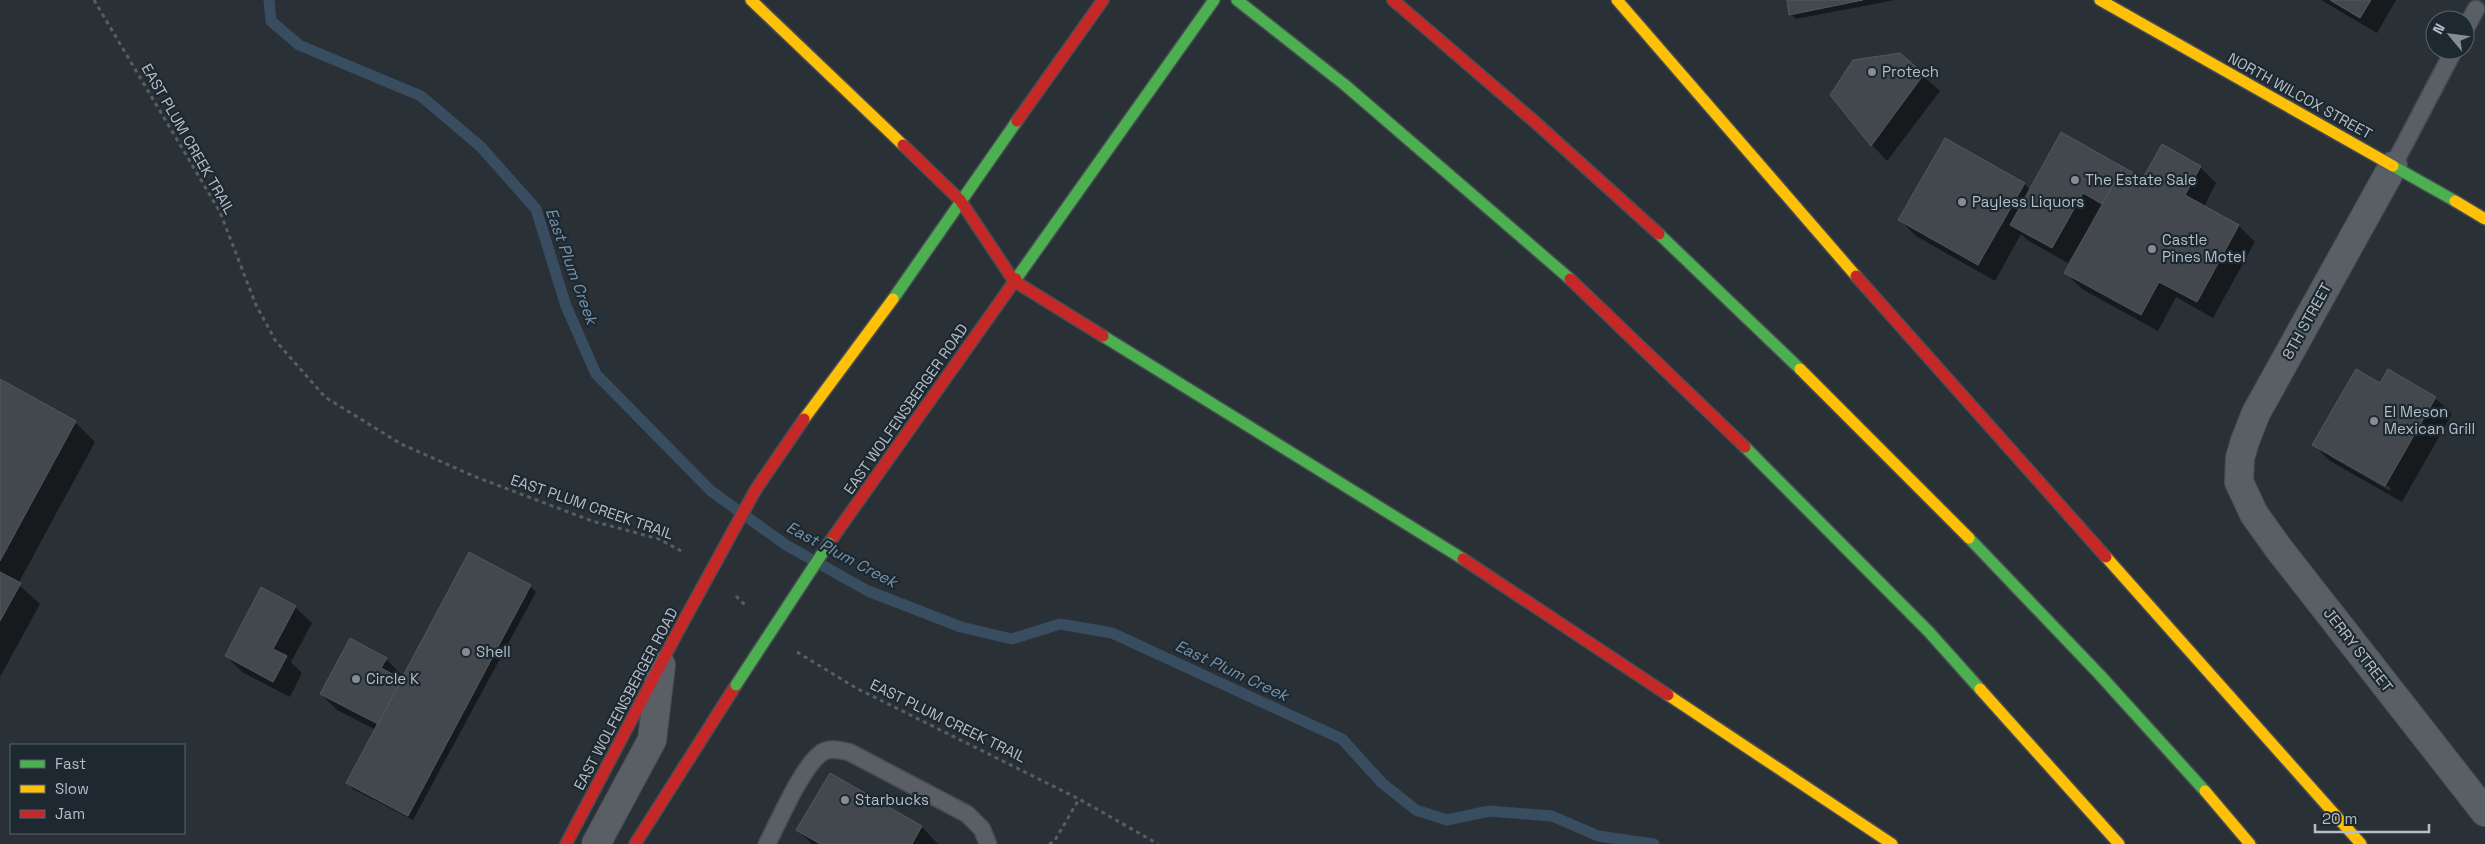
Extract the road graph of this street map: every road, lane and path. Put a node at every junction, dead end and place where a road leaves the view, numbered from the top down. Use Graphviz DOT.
graph roads {
  1 [pos="94,0"];
  2 [pos="750,0"];
  3 [pos="1103,0"];
  4 [pos="1214,0"];
  5 [pos="1237,0"];
  6 [pos="1393,0"];
  7 [pos="1617,0"];
  8 [pos="2100,0"];
  9 [pos="1639,8"];
  10 [pos="1658,49"];
  11 [pos="2449,60"];
  12 [pos="2393,166"];
  13 [pos="960,200"];
  14 [pos="2485,219"];
  15 [pos="1014,281"];
  16 [pos="2239,482"];
  17 [pos="685,553"];
  18 [pos="730,590"];
  19 [pos="750,610"];
  20 [pos="794,650"];
  21 [pos="661,665"];
  22 [pos="1079,798"];
  23 [pos="2485,812"];
  24 [pos="566,844"];
  25 [pos="596,844"];
  26 [pos="636,844"];
  27 [pos="767,844"];
  28 [pos="988,844"];
  29 [pos="1049,844"];
  30 [pos="1158,844"];
  31 [pos="1892,844"];
  32 [pos="2119,844"];
  33 [pos="2250,844"];
  34 [pos="2361,844"];
  1 -- 17 [label="path, EAST PLUM CREEK TRAIL"];
  2 -- 13 [label="main road"];
  3 -- 13 [label="main road, EAST WOLFENSBERGER ROAD"];
  4 -- 15 [label="main road, EAST WOLFENSBERGER ROAD"];
  5 -- 32 [label="main road"];
  6 -- 33 [label="main road"];
  7 -- 10 [label="main road"];
  8 -- 12 [label="main road, NORTH WILCOX STREET"];
  9 -- 10 [label="main road"];
  10 -- 34 [label="main road"];
  11 -- 12 [label="lane"];
  12 -- 14 [label="main road, NORTH WILCOX STREET"];
  12 -- 16 [label="street, 8TH STREET"];
  13 -- 15 [label="main road"];
  13 -- 21 [label="main road, EAST WOLFENSBERGER ROAD, bridge"];
  15 -- 26 [label="main road, EAST WOLFENSBERGER ROAD, bridge"];
  15 -- 31 [label="main road"];
  16 -- 23 [label="street, JERRY STREET"];
  18 -- 19 [label="path"];
  20 -- 22 [label="path, EAST PLUM CREEK TRAIL"];
  21 -- 24 [label="main road, EAST WOLFENSBERGER ROAD"];
  21 -- 25 [label="street"];
  22 -- 29 [label="path"];
  22 -- 30 [label="path, EAST PLUM CREEK TRAIL"];
  27 -- 28 [label="lane"];
}
